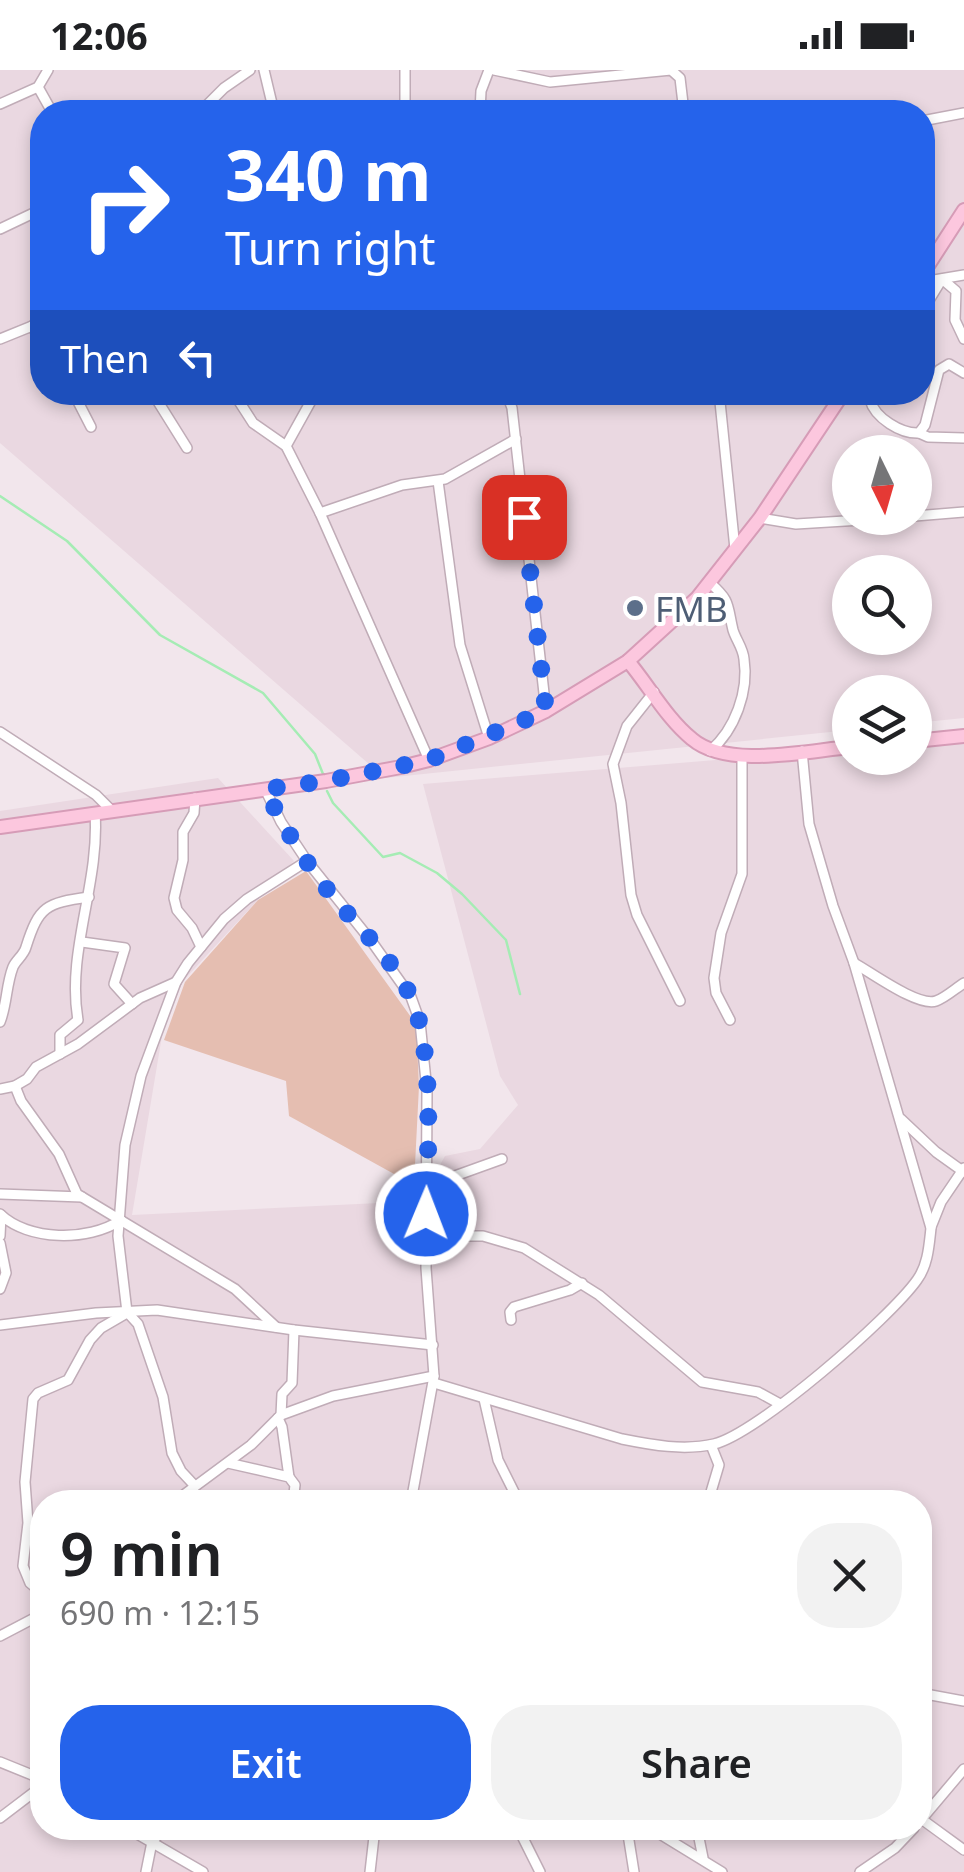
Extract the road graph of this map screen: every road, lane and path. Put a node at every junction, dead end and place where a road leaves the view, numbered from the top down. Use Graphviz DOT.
graph roads {
  1 [pos="59,70"];
  2 [pos="250,70"];
  3 [pos="264,70"];
  4 [pos="405,70"];
  5 [pos="491,70"];
  6 [pos="47,71"];
  7 [pos="680,74"];
  8 [pos="38,87"];
  9 [pos="45,100"];
  10 [pos="212,100"];
  11 [pos="271,100"];
  12 [pos="405,100"];
  13 [pos="481,100"];
  14 [pos="683,100"];
  15 [pos="0,104"];
  16 [pos="964,113"];
  17 [pos="935,119"];
  18 [pos="964,210"];
  19 [pos="30,215"];
  20 [pos="0,229"];
  21 [pos="935,248"];
  22 [pos="964,275"];
  23 [pos="935,279"];
  24 [pos="942,279"];
  25 [pos="935,291"];
  26 [pos="30,327"];
  27 [pos="0,339"];
  28 [pos="964,339"];
  29 [pos="964,373"];
  30 [pos="935,383"];
  31 [pos="80,405"];
  32 [pos="160,405"];
  33 [pos="241,405"];
  34 [pos="309,405"];
  35 [pos="510,405"];
  36 [pos="719,405"];
  37 [pos="835,405"];
  38 [pos="872,405"];
  39 [pos="930,405"];
  40 [pos="91,427"];
  41 [pos="919,433"];
  42 [pos="964,438"];
  43 [pos="516,439"];
  44 [pos="286,446"];
  45 [pos="187,448"];
  46 [pos="438,480"];
  47 [pos="964,512"];
  48 [pos="320,513"];
  49 [pos="932,515"];
  50 [pos="760,518"];
  51 [pos="832,522"];
  52 [pos="735,553"];
  53 [pos="710,582"];
  54 [pos="628,661"];
  55 [pos="654,692"];
  56 [pos="546,711"];
  57 [pos="0,732"];
  58 [pos="964,736"];
  59 [pos="489,738"];
  60 [pos="932,739"];
  61 [pos="832,748"];
  62 [pos="710,750"];
  63 [pos="802,751"];
  64 [pos="742,756"];
  65 [pos="429,760"];
  66 [pos="265,789"];
  67 [pos="194,798"];
  68 [pos="112,811"];
  69 [pos="94,813"];
  70 [pos="0,827"];
  71 [pos="307,861"];
  72 [pos="88,896"];
  73 [pos="82,942"];
  74 [pos="201,947"];
  75 [pos="854,963"];
  76 [pos="176,982"];
  77 [pos="964,983"];
  78 [pos="680,1001"];
  79 [pos="132,1004"];
  80 [pos="730,1020"];
  81 [pos="0,1022"];
  82 [pos="60,1054"];
  83 [pos="15,1086"];
  84 [pos="0,1088"];
  85 [pos="898,1116"];
  86 [pos="502,1159"];
  87 [pos="963,1171"];
  88 [pos="427,1186"];
  89 [pos="0,1194"];
  90 [pos="82,1198"];
  91 [pos="0,1214"];
  92 [pos="121,1220"];
  93 [pos="931,1228"];
  94 [pos="426,1236"];
  95 [pos="0,1239"];
  96 [pos="582,1283"];
  97 [pos="0,1289"];
  98 [pos="128,1312"];
  99 [pos="511,1320"];
  100 [pos="0,1325"];
  101 [pos="276,1327"];
  102 [pos="294,1330"];
  103 [pos="434,1345"];
  104 [pos="434,1380"];
  105 [pos="484,1399"];
  106 [pos="780,1404"];
  107 [pos="280,1417"];
  108 [pos="711,1445"];
  109 [pos="228,1463"];
  110 [pos="289,1478"];
  111 [pos="195,1486"];
  112 [pos="190,1490"];
  113 [pos="295,1490"];
  114 [pos="413,1490"];
  115 [pos="513,1490"];
  116 [pos="712,1490"];
  117 [pos="30,1583"];
  118 [pos="30,1620"];
  119 [pos="0,1636"];
  120 [pos="932,1695"];
  121 [pos="964,1701"];
  122 [pos="0,1762"];
  123 [pos="964,1769"];
  124 [pos="30,1776"];
  125 [pos="30,1792"];
  126 [pos="932,1806"];
  127 [pos="0,1818"];
  128 [pos="932,1829"];
  129 [pos="148,1840"];
  130 [pos="374,1840"];
  131 [pos="524,1840"];
  132 [pos="629,1840"];
  133 [pos="671,1840"];
  134 [pos="699,1840"];
  135 [pos="902,1840"];
  136 [pos="152,1842"];
  137 [pos="964,1850"];
  138 [pos="702,1858"];
  139 [pos="146,1872"];
  140 [pos="203,1872"];
  141 [pos="370,1872"];
  142 [pos="540,1872"];
  143 [pos="634,1872"];
  144 [pos="722,1872"];
  145 [pos="860,1872"];
  1 -- 6 [label="street"];
  2 -- 10 [label="street"];
  3 -- 11 [label="street"];
  4 -- 12 [label="street"];
  5 -- 7 [label="street"];
  5 -- 13 [label="street"];
  6 -- 8 [label="street"];
  7 -- 14 [label="street"];
  8 -- 9 [label="street"];
  8 -- 15 [label="street"];
  16 -- 17 [label="street"];
  18 -- 21 [label="main road"];
  19 -- 20 [label="street"];
  22 -- 24 [label="street"];
  23 -- 24 [label="street"];
  24 -- 25 [label="street"];
  24 -- 28 [label="street"];
  26 -- 27 [label="street"];
  29 -- 30 [label="street"];
  31 -- 40 [label="street"];
  32 -- 45 [label="street"];
  33 -- 44 [label="street"];
  34 -- 44 [label="street"];
  35 -- 43 [label="street"];
  36 -- 52 [label="street"];
  37 -- 50 [label="main road"];
  38 -- 41 [label="street"];
  39 -- 41 [label="street"];
  41 -- 42 [label="street"];
  43 -- 46 [label="street"];
  43 -- 56 [label="street"];
  44 -- 48 [label="street"];
  46 -- 48 [label="street"];
  46 -- 59 [label="street"];
  47 -- 49 [label="street"];
  48 -- 65 [label="street"];
  50 -- 51 [label="street"];
  50 -- 52 [label="main road"];
  52 -- 53 [label="main road"];
  53 -- 54 [label="main road"];
  53 -- 62 [label="street"];
  54 -- 55 [label="main road"];
  54 -- 56 [label="main road"];
  55 -- 62 [label="main road"];
  55 -- 78 [label="street"];
  56 -- 59 [label="main road"];
  57 -- 68 [label="street"];
  58 -- 60 [label="main road"];
  59 -- 65 [label="main road"];
  61 -- 63 [label="main road"];
  62 -- 64 [label="main road"];
  63 -- 64 [label="main road"];
  63 -- 75 [label="street"];
  64 -- 80 [label="street"];
  65 -- 66 [label="main road"];
  66 -- 67 [label="main road"];
  66 -- 71 [label="street"];
  67 -- 68 [label="main road"];
  67 -- 74 [label="street"];
  68 -- 69 [label="main road"];
  69 -- 70 [label="main road"];
  69 -- 72 [label="street"];
  71 -- 74 [label="street"];
  71 -- 88 [label="street"];
  72 -- 73 [label="street"];
  72 -- 81 [label="street"];
  73 -- 79 [label="street"];
  73 -- 82 [label="street"];
  74 -- 76 [label="street"];
  75 -- 77 [label="street"];
  75 -- 85 [label="street"];
  76 -- 79 [label="street"];
  76 -- 92 [label="street"];
  79 -- 82 [label="street"];
  82 -- 83 [label="street"];
  83 -- 84 [label="street"];
  83 -- 90 [label="street"];
  85 -- 87 [label="street"];
  85 -- 93 [label="street"];
  86 -- 88 [label="street"];
  87 -- 93 [label="street"];
  88 -- 94 [label="street"];
  89 -- 90 [label="street"];
  90 -- 92 [label="street"];
  91 -- 92 [label="street"];
  91 -- 95 [label="street"];
  92 -- 98 [label="street"];
  92 -- 101 [label="street"];
  93 -- 106 [label="street"];
  94 -- 96 [label="street"];
  94 -- 103 [label="street"];
  95 -- 97 [label="street"];
  96 -- 99 [label="street"];
  96 -- 106 [label="street"];
  98 -- 100 [label="street"];
  98 -- 101 [label="street"];
  98 -- 111 [label="street"];
  98 -- 117 [label="street"];
  101 -- 102 [label="street"];
  102 -- 103 [label="street"];
  102 -- 107 [label="street"];
  103 -- 104 [label="street"];
  104 -- 105 [label="street"];
  104 -- 107 [label="street"];
  104 -- 114 [label="street"];
  105 -- 108 [label="street"];
  105 -- 115 [label="street"];
  106 -- 108 [label="street"];
  107 -- 109 [label="street"];
  107 -- 110 [label="street"];
  108 -- 116 [label="street"];
  109 -- 110 [label="street"];
  109 -- 111 [label="street"];
  110 -- 113 [label="street"];
  111 -- 112 [label="street"];
  118 -- 119 [label="street"];
  120 -- 121 [label="street"];
  122 -- 124 [label="street"];
  123 -- 126 [label="street"];
  125 -- 127 [label="street"];
  128 -- 137 [label="street"];
  129 -- 136 [label="street"];
  130 -- 141 [label="street"];
  131 -- 142 [label="street"];
  132 -- 143 [label="street"];
  133 -- 138 [label="street"];
  134 -- 138 [label="street"];
  135 -- 145 [label="street"];
  136 -- 139 [label="street"];
  136 -- 140 [label="street"];
  138 -- 144 [label="street"];
}
